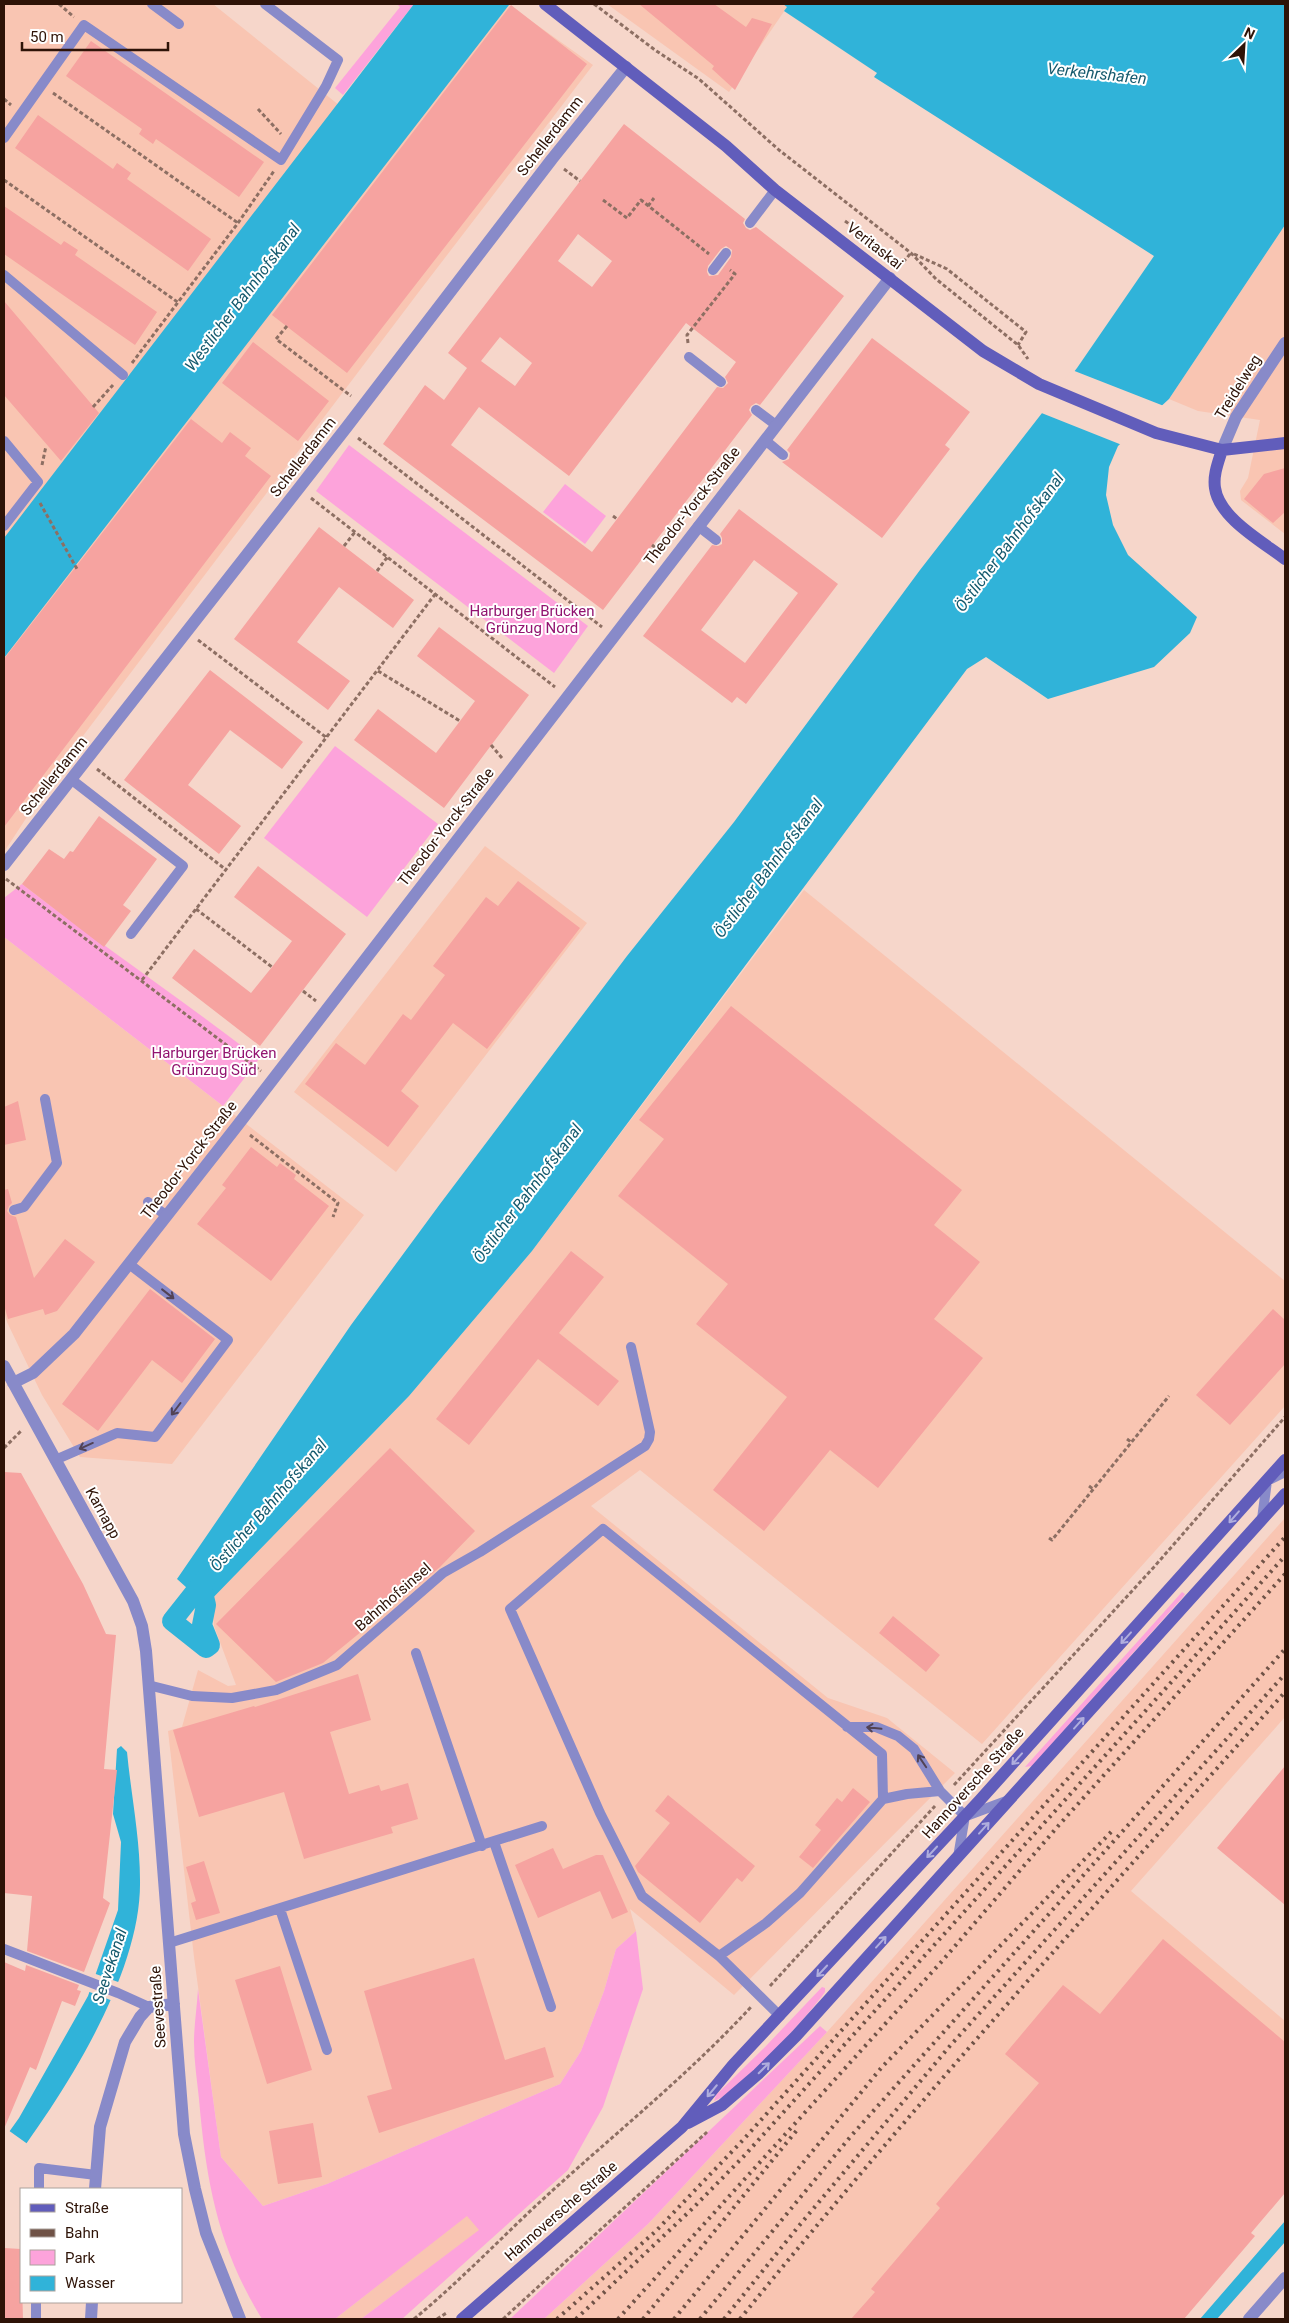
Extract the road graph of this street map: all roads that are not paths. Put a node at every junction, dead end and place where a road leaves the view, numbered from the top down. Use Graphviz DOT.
graph roads {
  1 [pos="152,4"];
  2 [pos="265,4"];
  3 [pos="544,4"];
  4 [pos="178,24"];
  5 [pos="626,67"];
  6 [pos="4,138"];
  7 [pos="775,190"];
  8 [pos="750,222"];
  9 [pos="4,275"];
  10 [pos="890,278"];
  11 [pos="1285,343"];
  12 [pos="690,357"];
  13 [pos="123,375"];
  14 [pos="721,382"];
  15 [pos="756,410"];
  16 [pos="776,425"];
  17 [pos="764,440"];
  18 [pos="4,441"];
  19 [pos="1285,443"];
  20 [pos="1222,450"];
  21 [pos="783,455"];
  22 [pos="4,526"];
  23 [pos="698,526"];
  24 [pos="716,540"];
  25 [pos="1285,559"];
  26 [pos="72,780"];
  27 [pos="4,865"];
  28 [pos="131,934"];
  29 [pos="45,1099"];
  30 [pos="148,1202"];
  31 [pos="14,1210"];
  32 [pos="167,1216"];
  33 [pos="129,1264"];
  34 [pos="631,1347"];
  35 [pos="4,1366"];
  36 [pos="14,1383"];
  37 [pos="55,1460"];
  38 [pos="1285,1460"];
  39 [pos="1285,1472"];
  40 [pos="1267,1481"];
  41 [pos="1285,1494"];
  42 [pos="1262,1519"];
  43 [pos="416,1653"];
  44 [pos="148,1685"];
  45 [pos="847,1727"];
  46 [pos="942,1794"];
  47 [pos="883,1799"];
  48 [pos="1011,1799"];
  49 [pos="965,1816"];
  50 [pos="542,1826"];
  51 [pos="494,1842"];
  52 [pos="482,1846"];
  53 [pos="958,1857"];
  54 [pos="280,1909"];
  55 [pos="169,1943"];
  56 [pos="4,1949"];
  57 [pos="719,1956"];
  58 [pos="174,2004"];
  59 [pos="149,2007"];
  60 [pos="550,2007"];
  61 [pos="780,2016"];
  62 [pos="327,2050"];
  63 [pos="682,2127"];
  64 [pos="96,2175"];
  65 [pos="39,2188"];
  66 [pos="95,2188"];
  67 [pos="1285,2278"];
  68 [pos="36,2303"];
  69 [pos="92,2303"];
  70 [pos="1254,2317"];
  71 [pos="36,2319"];
  72 [pos="91,2319"];
  73 [pos="240,2319"];
  74 [pos="462,2319"];
  1 -- 4 [label="lane"];
  2 -- 6 [label="lane"];
  3 -- 5 [label="main road, Veritaskai"];
  5 -- 7 [label="main road, Veritaskai"];
  5 -- 26 [label="street, Schellerdamm"];
  7 -- 8 [label="lane"];
  7 -- 10 [label="main road, Veritaskai"];
  9 -- 13 [label="lane"];
  10 -- 16 [label="street, Theodor-Yorck-Straße"];
  10 -- 20 [label="main road, Veritaskai"];
  11 -- 20 [label="street, Treidelweg"];
  12 -- 14 [label="lane"];
  15 -- 16 [label="lane"];
  16 -- 17 [label="street, Theodor-Yorck-Straße"];
  17 -- 21 [label="lane"];
  17 -- 23 [label="street, Theodor-Yorck-Straße"];
  18 -- 22 [label="lane"];
  19 -- 20 [label="main road"];
  20 -- 25 [label="main road"];
  23 -- 24 [label="lane"];
  23 -- 32 [label="street, Theodor-Yorck-Straße"];
  26 -- 27 [label="street, Schellerdamm"];
  26 -- 28 [label="lane"];
  29 -- 31 [label="lane"];
  30 -- 32 [label="lane"];
  32 -- 33 [label="street, Theodor-Yorck-Straße"];
  33 -- 36 [label="street, Theodor-Yorck-Straße"];
  33 -- 37 [label="lane, one-way"];
  34 -- 44 [label="lane, Bahnhofsinsel"];
  35 -- 36 [label="street, Karnapp"];
  36 -- 37 [label="street, Karnapp"];
  37 -- 44 [label="street, Karnapp"];
  38 -- 40 [label="main road, Hannoversche Straße"];
  39 -- 40 [label="lane"];
  40 -- 42 [label="lane"];
  40 -- 49 [label="main road, Hannoversche Straße, one-way"];
  41 -- 42 [label="main road, Hannoversche Straße"];
  48 -- 42 [label="main road, Hannoversche Straße, one-way"];
  43 -- 52 [label="lane"];
  44 -- 55 [label="street, Seevestraße"];
  46 -- 45 [label="lane, one-way"];
  45 -- 47 [label="lane"];
  45 -- 57 [label="lane"];
  46 -- 47 [label="lane"];
  46 -- 49 [label="lane"];
  47 -- 57 [label="lane"];
  48 -- 49 [label="lane"];
  53 -- 48 [label="main road, Hannoversche Straße, one-way"];
  49 -- 53 [label="lane"];
  49 -- 61 [label="main road, Hannoversche Straße, one-way"];
  50 -- 51 [label="lane"];
  51 -- 52 [label="lane"];
  51 -- 60 [label="lane"];
  52 -- 54 [label="lane"];
  63 -- 53 [label="main road, Hannoversche Straße, one-way"];
  54 -- 55 [label="lane"];
  54 -- 62 [label="lane"];
  55 -- 58 [label="street, Seevestraße"];
  56 -- 59 [label="lane"];
  57 -- 61 [label="lane"];
  58 -- 59 [label="street"];
  58 -- 73 [label="street, Seevestraße"];
  59 -- 64 [label="street"];
  61 -- 63 [label="main road, Hannoversche Straße, one-way"];
  63 -- 74 [label="main road, Hannoversche Straße"];
  64 -- 65 [label="lane"];
  64 -- 66 [label="street"];
  67 -- 70 [label="street"];
  68 -- 71 [label="lane"];
  69 -- 72 [label="street"];
}
